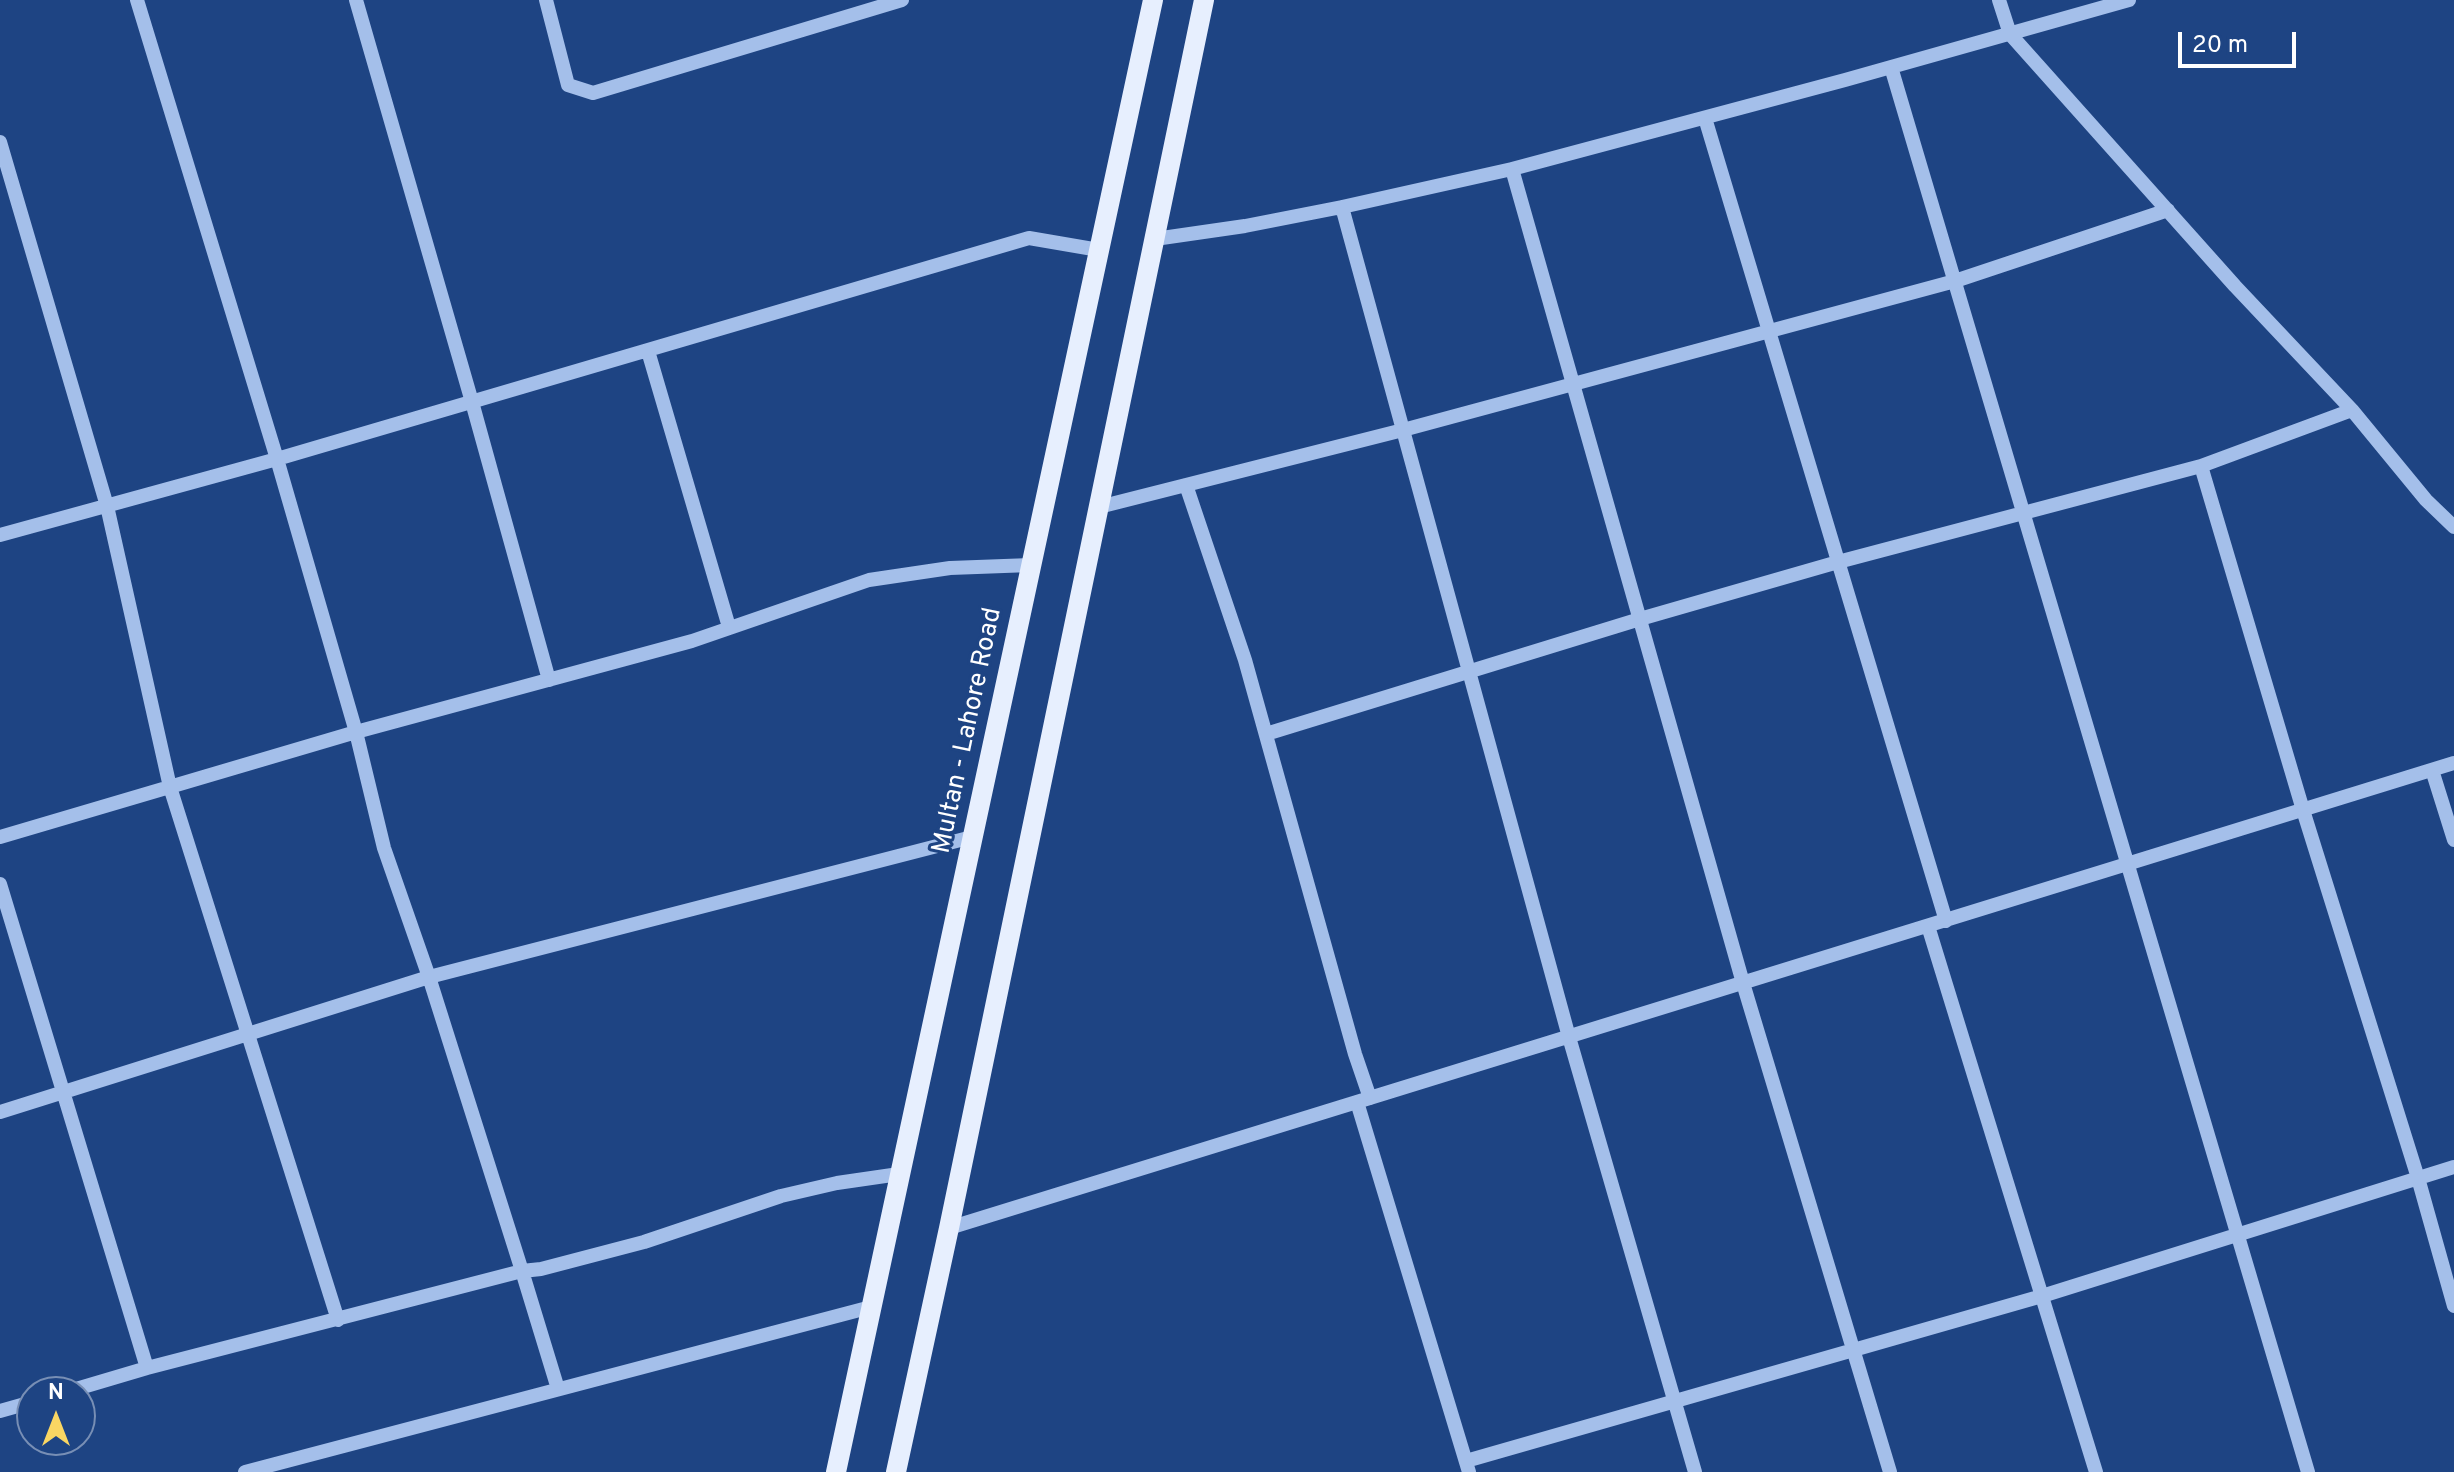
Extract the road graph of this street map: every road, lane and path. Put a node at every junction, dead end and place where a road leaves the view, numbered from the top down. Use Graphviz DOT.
graph roads {
  1 [pos="137,0"];
  2 [pos="356,0"];
  3 [pos="546,0"];
  4 [pos="902,0"];
  5 [pos="1153,0"];
  6 [pos="1204,0"];
  7 [pos="1999,0"];
  8 [pos="2129,0"];
  9 [pos="2010,34"];
  10 [pos="1891,67"];
  11 [pos="1705,118"];
  12 [pos="0,142"];
  13 [pos="1512,169"];
  14 [pos="1342,207"];
  15 [pos="2168,210"];
  16 [pos="1155,239"];
  17 [pos="1099,250"];
  18 [pos="1955,281"];
  19 [pos="1768,330"];
  20 [pos="648,351"];
  21 [pos="1573,385"];
  22 [pos="472,402"];
  23 [pos="2352,410"];
  24 [pos="1403,430"];
  25 [pos="277,459"];
  26 [pos="2201,466"];
  27 [pos="1186,485"];
  28 [pos="107,506"];
  29 [pos="1099,507"];
  30 [pos="2024,513"];
  31 [pos="2454,527"];
  32 [pos="0,535"];
  33 [pos="1838,562"];
  34 [pos="1031,565"];
  35 [pos="1640,619"];
  36 [pos="729,627"];
  37 [pos="1469,673"];
  38 [pos="549,680"];
  39 [pos="356,732"];
  40 [pos="1266,734"];
  41 [pos="2454,763"];
  42 [pos="2432,770"];
  43 [pos="170,787"];
  44 [pos="2303,810"];
  45 [pos="0,837"];
  46 [pos="972,837"];
  47 [pos="2454,840"];
  48 [pos="2128,864"];
  49 [pos="0,884"];
  50 [pos="1946,921"];
  51 [pos="1928,926"];
  52 [pos="429,977"];
  53 [pos="1743,983"];
  54 [pos="247,1033"];
  55 [pos="1569,1037"];
  56 [pos="63,1093"];
  57 [pos="1364,1100"];
  58 [pos="0,1112"];
  59 [pos="2454,1167"];
  60 [pos="899,1174"];
  61 [pos="2418,1178"];
  62 [pos="949,1228"];
  63 [pos="2239,1235"];
  64 [pos="522,1271"];
  65 [pos="2042,1296"];
  66 [pos="2454,1303"];
  67 [pos="871,1307"];
  68 [pos="338,1320"];
  69 [pos="1852,1351"];
  70 [pos="147,1368"];
  71 [pos="96,1383"];
  72 [pos="558,1389"];
  73 [pos="1675,1400"];
  74 [pos="1467,1467"];
  75 [pos="245,1472"];
  76 [pos="836,1472"];
  77 [pos="896,1472"];
  78 [pos="1695,1472"];
  79 [pos="1890,1472"];
  80 [pos="2096,1472"];
  81 [pos="2308,1472"];
  1 -- 25 [label="street"];
  2 -- 22 [label="street"];
  3 -- 4 [label="street"];
  5 -- 17 [label="main road, Multan - Lahore Road"];
  6 -- 16 [label="main road"];
  7 -- 9 [label="street"];
  8 -- 9 [label="street"];
  9 -- 10 [label="street"];
  9 -- 15 [label="street"];
  10 -- 11 [label="street"];
  10 -- 18 [label="street"];
  11 -- 13 [label="street"];
  11 -- 19 [label="street"];
  12 -- 28 [label="street"];
  13 -- 14 [label="street"];
  13 -- 21 [label="street"];
  14 -- 16 [label="street"];
  14 -- 24 [label="street"];
  15 -- 18 [label="street"];
  15 -- 23 [label="street"];
  16 -- 29 [label="main road"];
  17 -- 20 [label="street"];
  17 -- 34 [label="main road, Multan - Lahore Road"];
  18 -- 19 [label="street"];
  18 -- 30 [label="street"];
  19 -- 21 [label="street"];
  19 -- 33 [label="street"];
  20 -- 22 [label="street"];
  20 -- 36 [label="street"];
  21 -- 24 [label="street"];
  21 -- 35 [label="street"];
  22 -- 25 [label="street"];
  22 -- 38 [label="street"];
  23 -- 26 [label="street"];
  23 -- 31 [label="street"];
  24 -- 27 [label="street"];
  24 -- 37 [label="street"];
  25 -- 28 [label="street"];
  25 -- 39 [label="street"];
  26 -- 30 [label="street"];
  26 -- 44 [label="street"];
  27 -- 29 [label="street"];
  27 -- 40 [label="street"];
  28 -- 32 [label="street"];
  28 -- 43 [label="street"];
  29 -- 62 [label="main road"];
  30 -- 33 [label="street"];
  30 -- 48 [label="street"];
  33 -- 35 [label="street"];
  33 -- 50 [label="street"];
  34 -- 36 [label="street"];
  34 -- 46 [label="main road, Multan - Lahore Road"];
  35 -- 37 [label="street"];
  35 -- 53 [label="street"];
  36 -- 38 [label="street"];
  37 -- 40 [label="street"];
  37 -- 55 [label="street"];
  38 -- 39 [label="street"];
  39 -- 43 [label="street"];
  39 -- 52 [label="street"];
  40 -- 57 [label="street"];
  41 -- 42 [label="street"];
  42 -- 44 [label="street"];
  42 -- 47 [label="street"];
  43 -- 45 [label="street"];
  43 -- 54 [label="street"];
  44 -- 48 [label="street"];
  44 -- 61 [label="street"];
  46 -- 52 [label="street"];
  46 -- 60 [label="main road, Multan - Lahore Road"];
  48 -- 50 [label="street"];
  48 -- 63 [label="street"];
  49 -- 56 [label="street"];
  50 -- 51 [label="street"];
  51 -- 53 [label="street"];
  51 -- 65 [label="street"];
  52 -- 54 [label="street"];
  52 -- 64 [label="street"];
  53 -- 55 [label="street"];
  53 -- 69 [label="street"];
  54 -- 56 [label="street"];
  54 -- 68 [label="street"];
  55 -- 57 [label="street"];
  55 -- 73 [label="street"];
  56 -- 58 [label="street"];
  56 -- 70 [label="street"];
  57 -- 62 [label="street"];
  57 -- 74 [label="street"];
  59 -- 61 [label="street"];
  60 -- 64 [label="street"];
  60 -- 67 [label="main road, Multan - Lahore Road"];
  61 -- 63 [label="street"];
  61 -- 66 [label="street"];
  62 -- 77 [label="main road"];
  63 -- 65 [label="street"];
  63 -- 81 [label="street"];
  64 -- 68 [label="street"];
  64 -- 72 [label="street"];
  65 -- 69 [label="street"];
  65 -- 80 [label="street"];
  67 -- 72 [label="street"];
  67 -- 76 [label="main road, Multan - Lahore Road"];
  68 -- 70 [label="street"];
  69 -- 73 [label="street"];
  69 -- 79 [label="street"];
  70 -- 71 [label="street"];
  72 -- 75 [label="street"];
  73 -- 74 [label="street"];
  73 -- 78 [label="street"];
}
